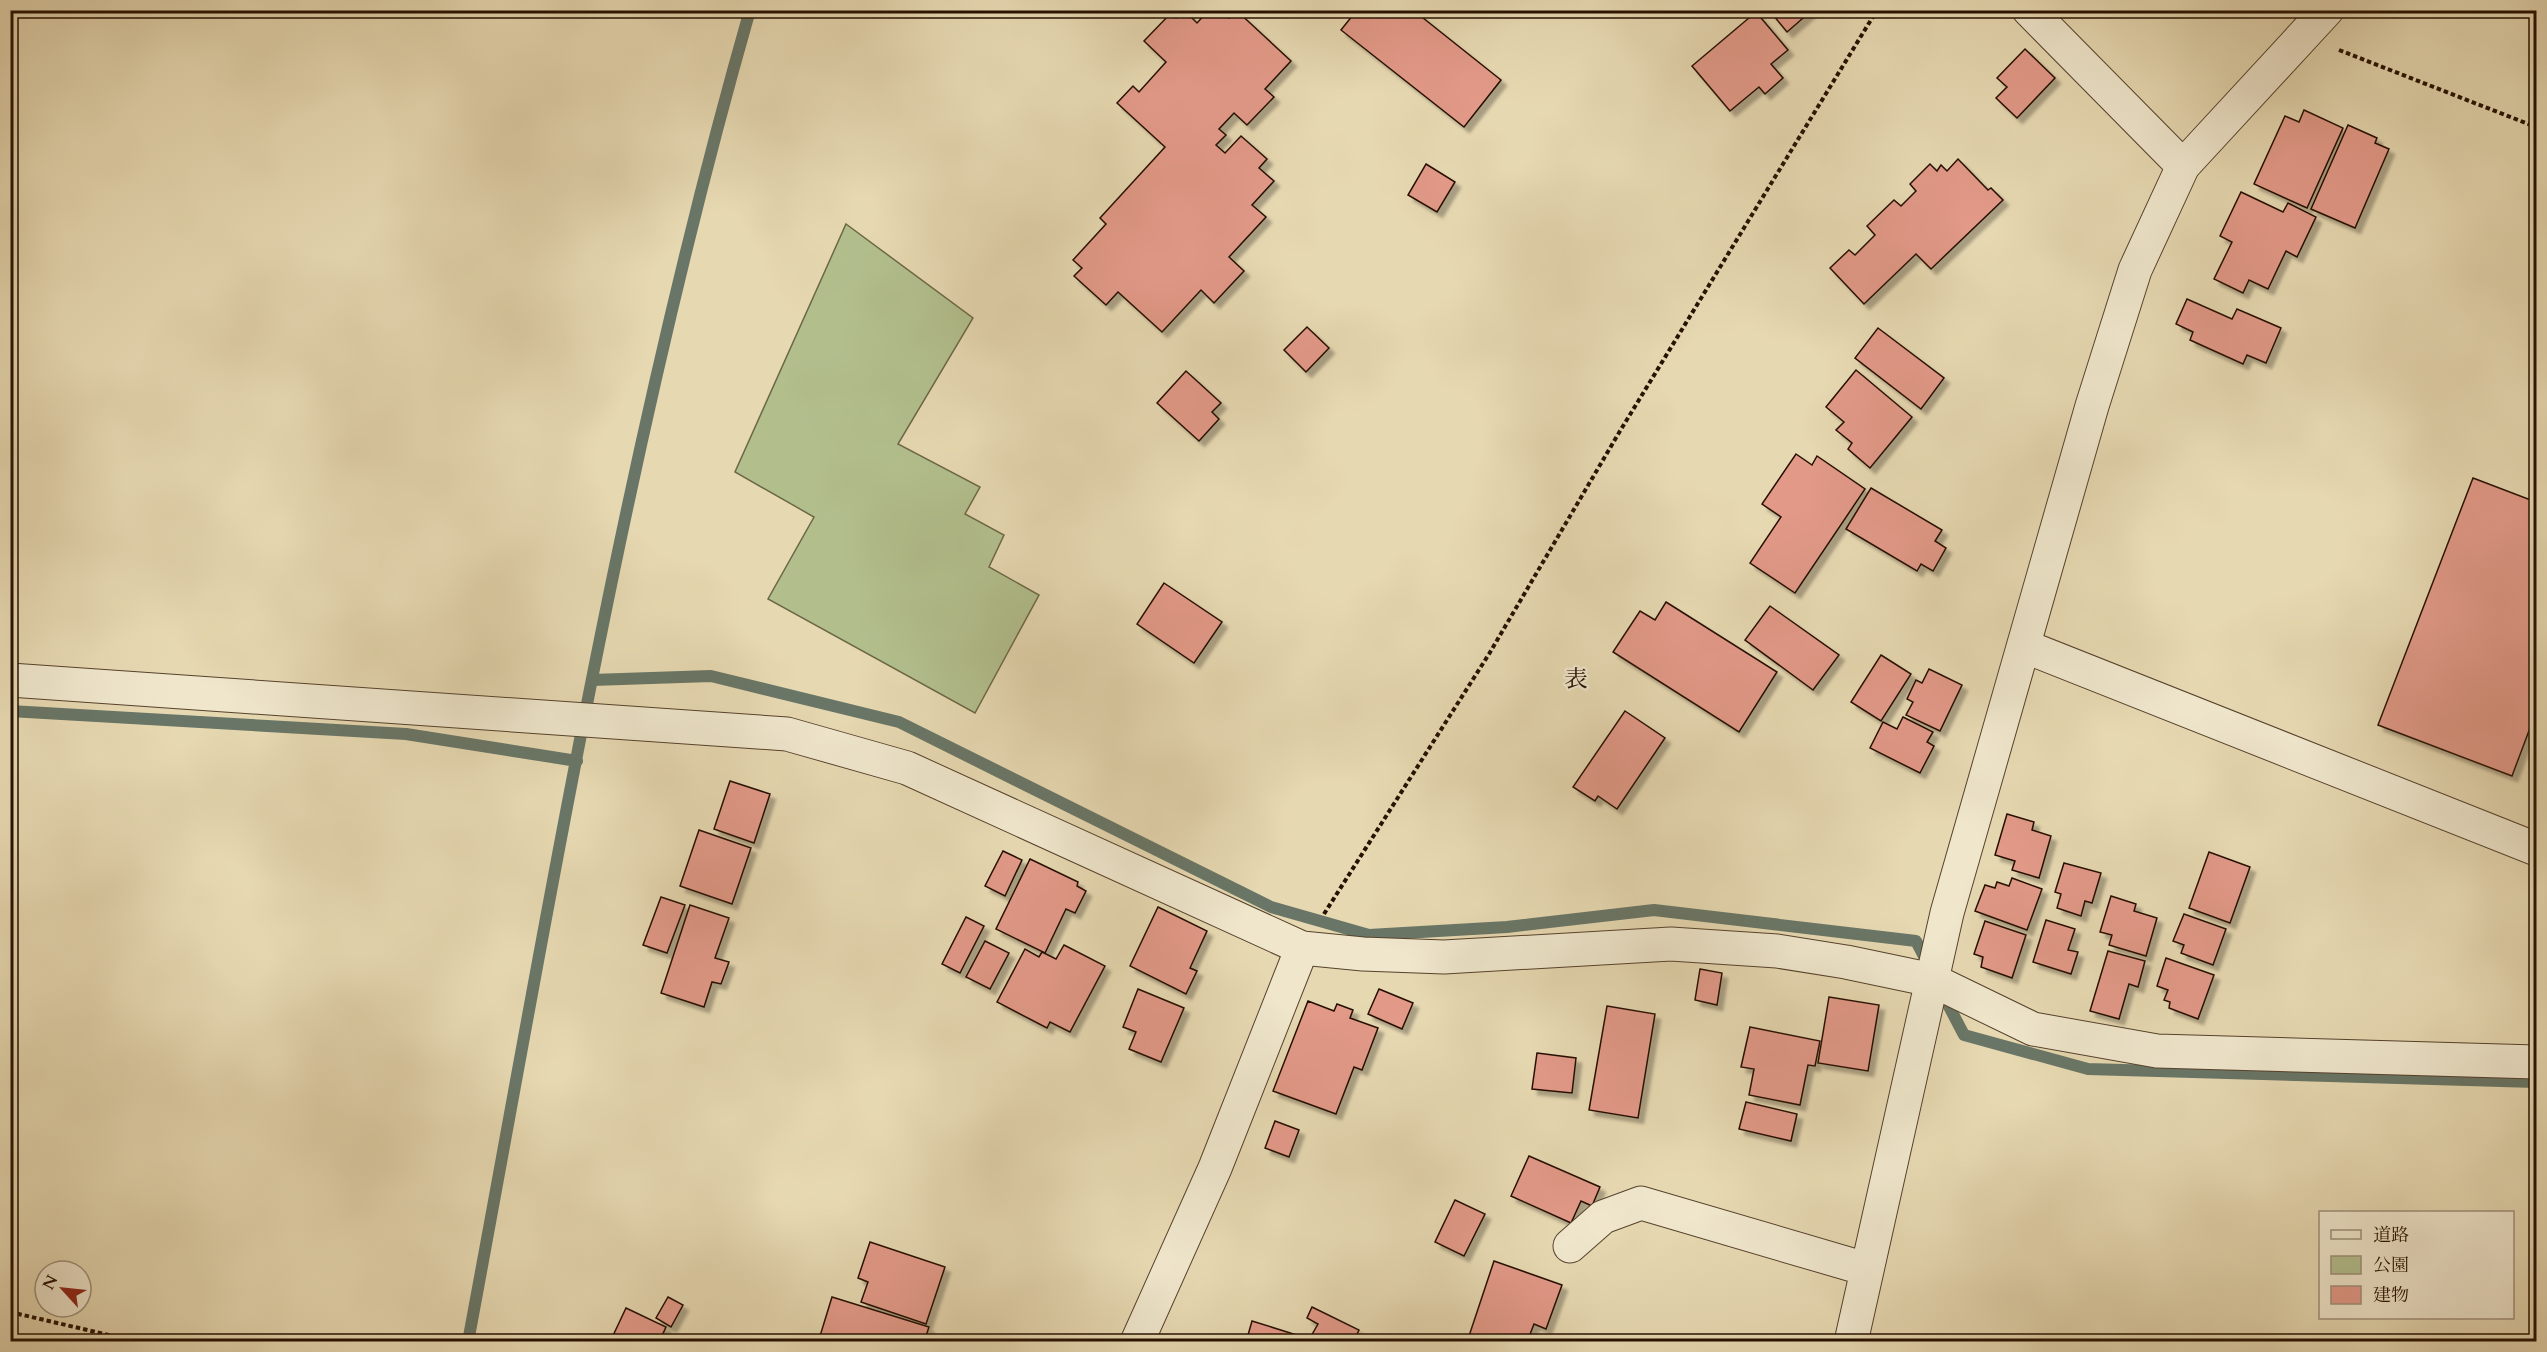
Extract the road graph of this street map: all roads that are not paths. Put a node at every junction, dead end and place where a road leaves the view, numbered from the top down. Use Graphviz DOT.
graph roads {
  1 [pos="2029,10"];
  2 [pos="2327,10"];
  3 [pos="2183,166"];
  4 [pos="2024,646"];
  5 [pos="10,680"];
  6 [pos="2536,849"];
  7 [pos="1302,948"];
  8 [pos="1932,980"];
  9 [pos="2536,1062"];
  10 [pos="1570,1246"];
  11 [pos="1866,1269"];
  12 [pos="1137,1341"];
  13 [pos="1851,1341"];
  1 -- 3 [label="street"];
  2 -- 3 [label="street"];
  3 -- 4 [label="street"];
  4 -- 6 [label="street"];
  4 -- 8 [label="street"];
  5 -- 7 [label="street"];
  7 -- 8 [label="street"];
  7 -- 12 [label="street"];
  8 -- 9 [label="street"];
  8 -- 11 [label="street"];
  10 -- 11 [label="street"];
  11 -- 13 [label="street"];
}
